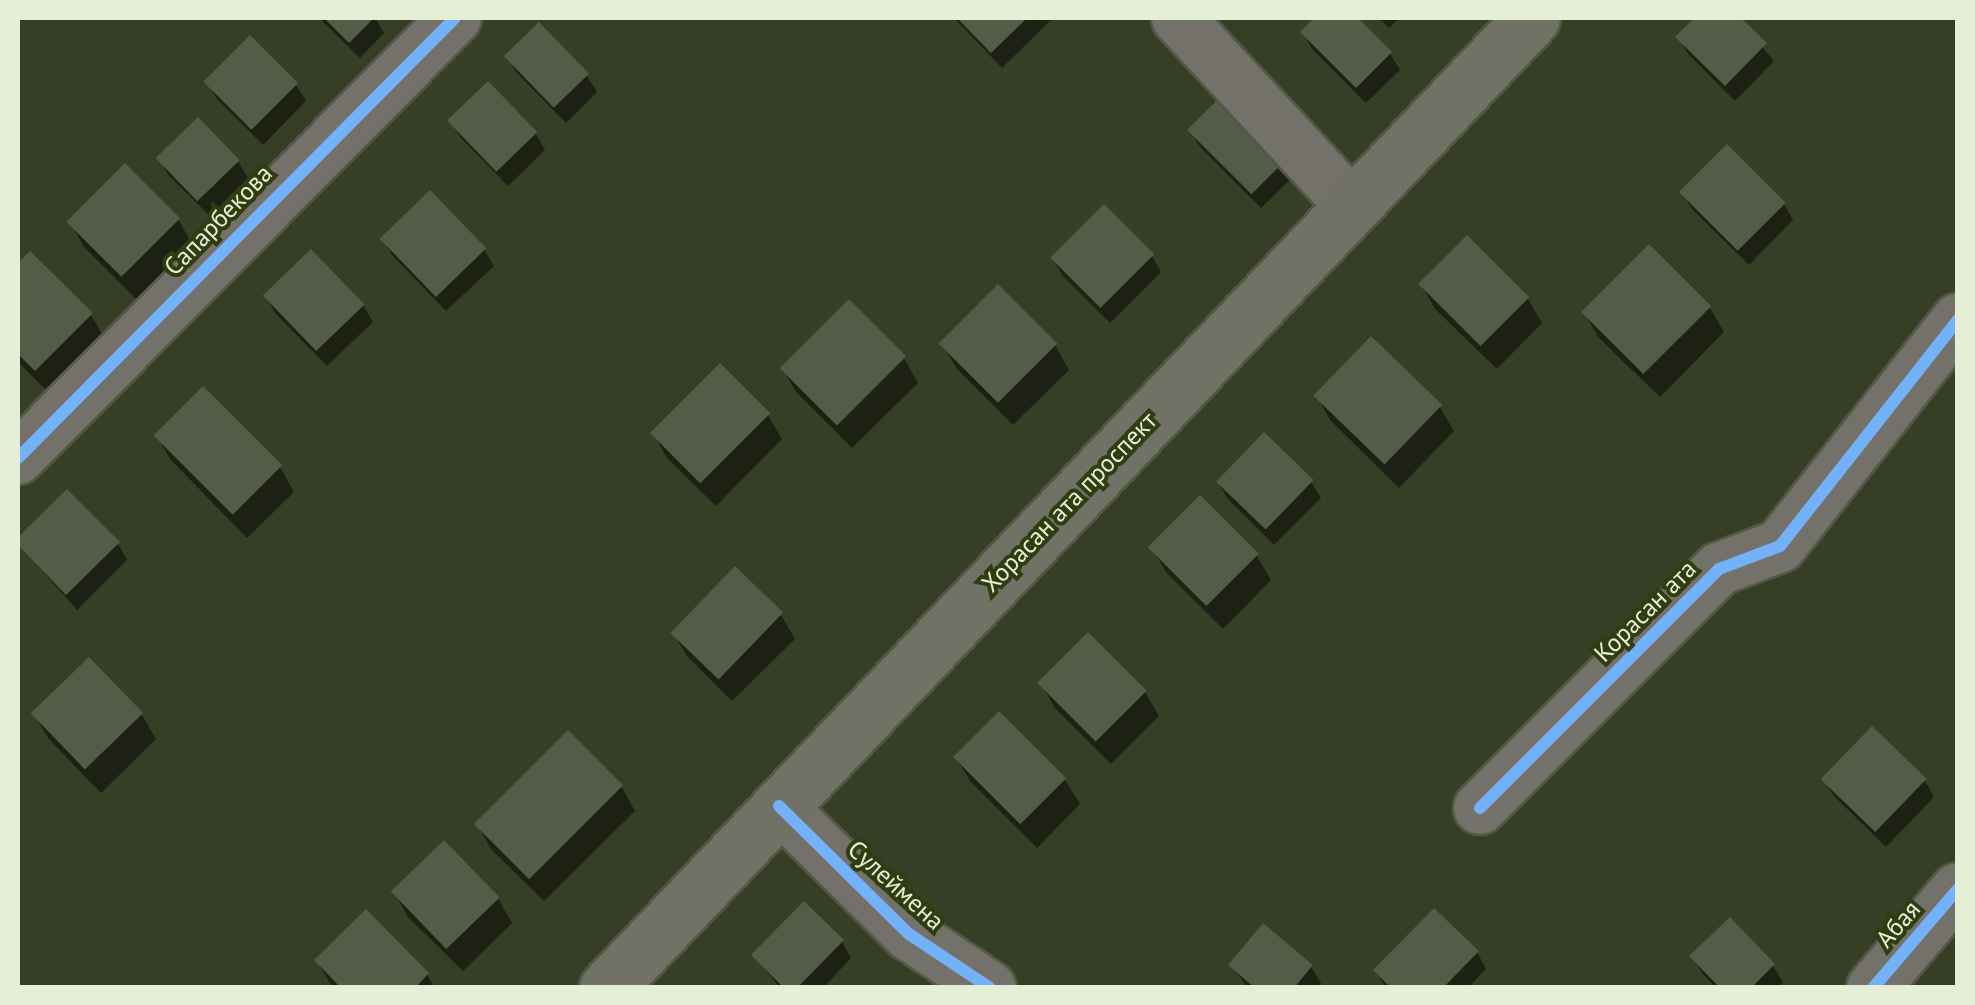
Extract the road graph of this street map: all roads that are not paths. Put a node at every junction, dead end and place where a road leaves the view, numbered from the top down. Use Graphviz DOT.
graph roads {
  1 [pos="455,18"];
  2 [pos="1178,18"];
  3 [pos="1532,18"];
  4 [pos="1352,206"];
  5 [pos="1958,320"];
  6 [pos="18,458"];
  7 [pos="779,806"];
  8 [pos="1480,808"];
  9 [pos="1958,889"];
  10 [pos="607,988"];
  11 [pos="990,988"];
  12 [pos="1873,988"];
  1 -- 6 [label="street, Сапарбекова"];
  2 -- 4 [label="street"];
  3 -- 4 [label="main road, Хорасан ата проспект"];
  4 -- 7 [label="main road, Хорасан ата проспект"];
  5 -- 8 [label="street, Корасан ата"];
  7 -- 10 [label="main road, Хорасан ата проспект"];
  7 -- 11 [label="street, Сулеймена"];
  9 -- 12 [label="street, Абая"];
}
